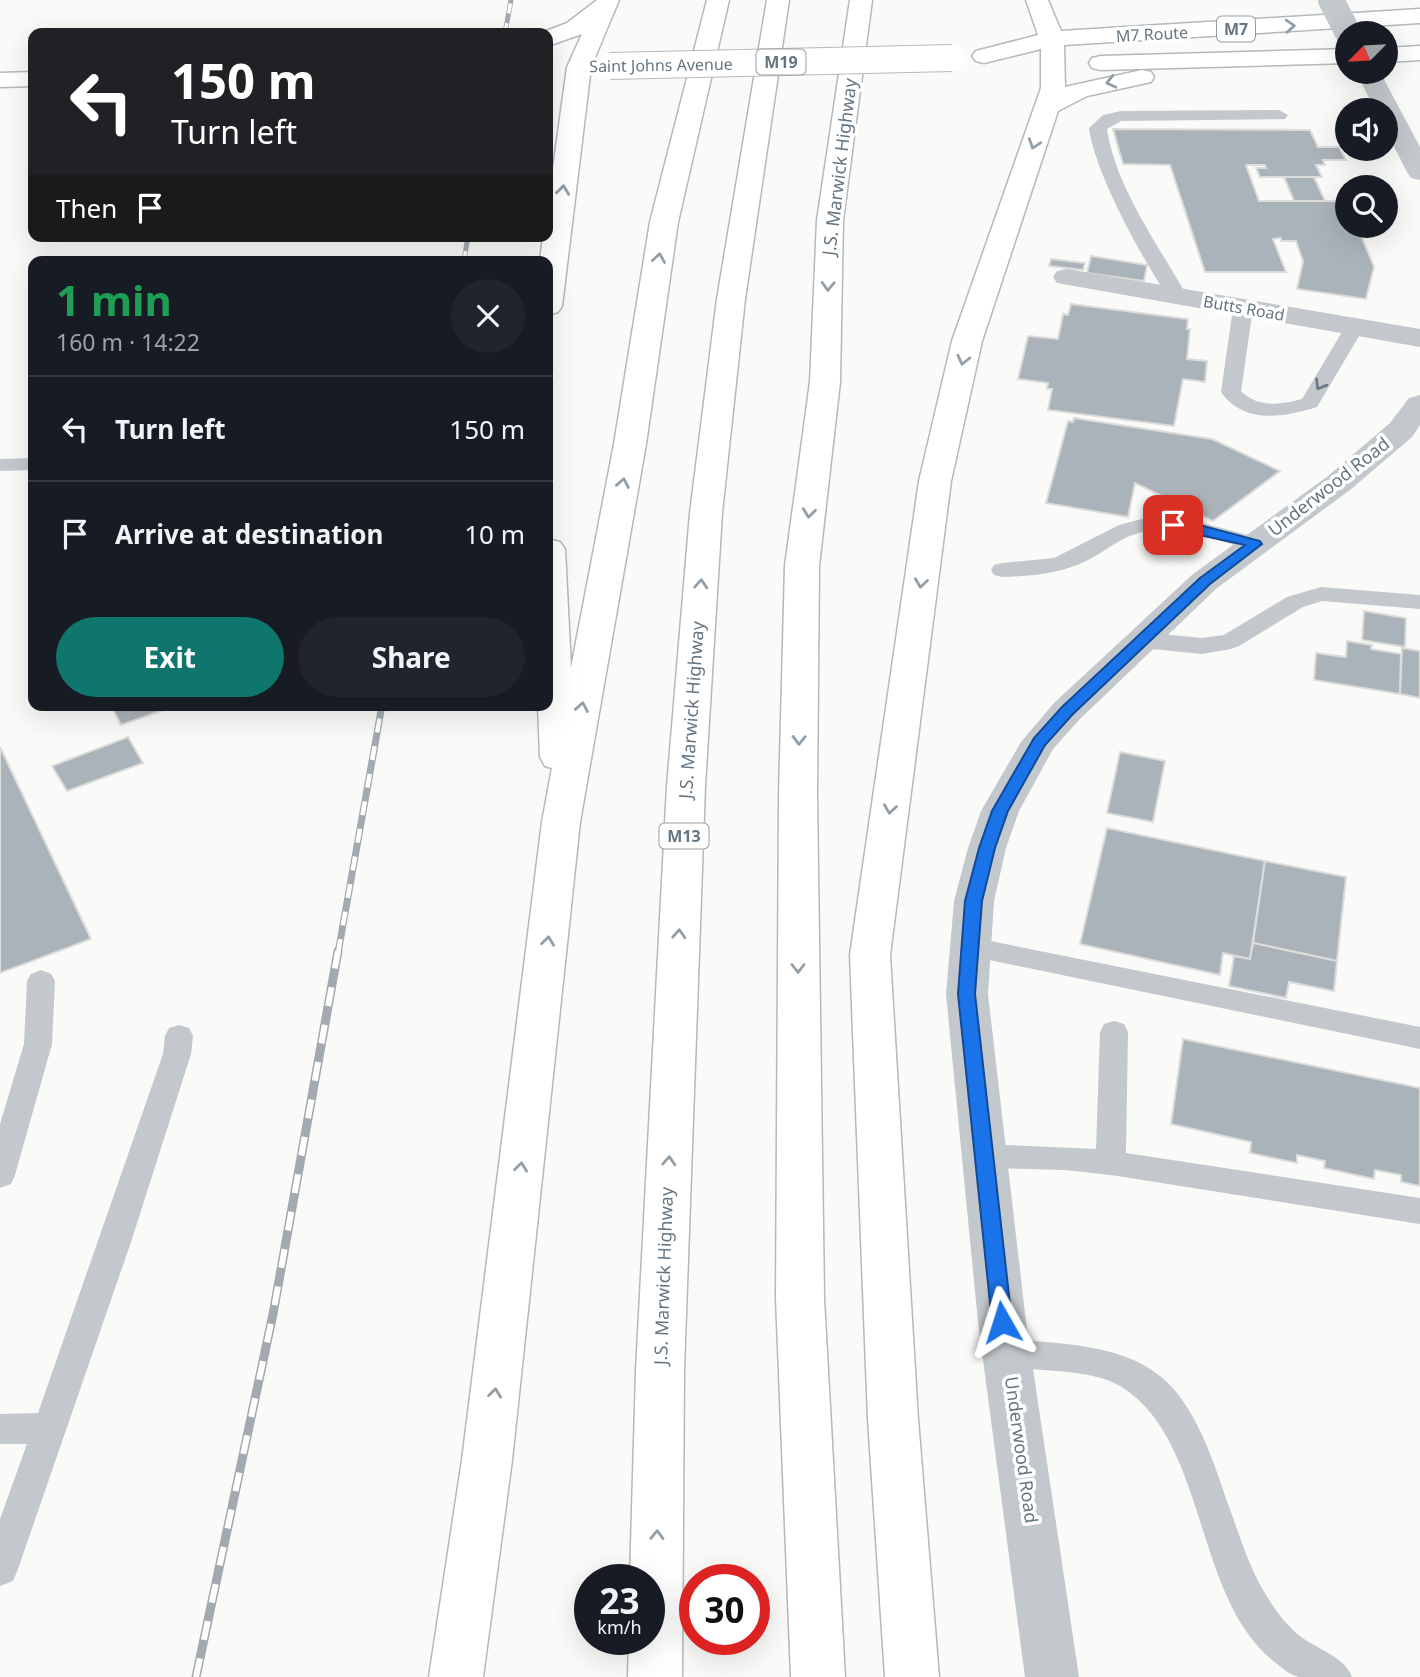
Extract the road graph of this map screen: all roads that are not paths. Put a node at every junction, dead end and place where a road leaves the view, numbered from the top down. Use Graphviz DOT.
graph roads {
  1 [pos="719,0"];
  2 [pos="778,0"];
  3 [pos="861,0"];
  4 [pos="1037,0"];
  5 [pos="1331,0"];
  6 [pos="606,2"];
  7 [pos="1420,16"];
  8 [pos="1342,21"];
  9 [pos="553,37"];
  10 [pos="1054,52"];
  11 [pos="1420,52"];
  12 [pos="1398,54"];
  13 [pos="1335,56"];
  14 [pos="1251,58"];
  15 [pos="569,67"];
  16 [pos="28,79"];
  17 [pos="0,80"];
  18 [pos="1375,84"];
  19 [pos="1048,106"];
  20 [pos="1279,115"];
  21 [pos="1420,172"];
  22 [pos="552,256"];
  23 [pos="1068,277"];
  24 [pos="1177,296"];
  25 [pos="1243,308"];
  26 [pos="1355,327"];
  27 [pos="1420,338"];
  28 [pos="1420,404"];
  29 [pos="28,464"];
  30 [pos="0,465"];
  31 [pos="1255,544"];
  32 [pos="1002,570"];
  33 [pos="1420,602"];
  34 [pos="1142,640"];
  35 [pos="553,654"];
  36 [pos="561,822"];
  37 [pos="970,947"];
  38 [pos="41,981"];
  39 [pos="1114,1032"];
  40 [pos="179,1036"];
  41 [pos="1420,1038"];
  42 [pos="984,1156"];
  43 [pos="1111,1163"];
  44 [pos="0,1175"];
  45 [pos="1420,1211"];
  46 [pos="1007,1353"];
  47 [pos="0,1429"];
  48 [pos="49,1429"];
  49 [pos="487,1460"];
  50 [pos="0,1569"];
  51 [pos="456,1677"];
  52 [pos="482,1677"];
  53 [pos="655,1677"];
  54 [pos="818,1677"];
  55 [pos="912,1677"];
  56 [pos="1052,1677"];
  57 [pos="1334,1677"];
  36 -- 1 [label="highway, one-way"];
  53 -- 2 [label="highway, J.S. Marwick Highway / M13, one-way"];
  3 -- 54 [label="highway, J.S. Marwick Highway, one-way"];
  4 -- 10 [label="highway"];
  5 -- 8 [label="street, bridge"];
  6 -- 9 [label="highway"];
  6 -- 15 [label="highway"];
  10 -- 7 [label="highway, M7 Route / M7, one-way"];
  10 -- 14 [label="highway, M7 Route / M7"];
  10 -- 15 [label="highway, Saint Johns Avenue / M19, bridge"];
  10 -- 19 [label="highway"];
  11 -- 12 [label="highway"];
  13 -- 14 [label="highway, M7 Route / M7"];
  14 -- 19 [label="highway, one-way"];
  22 -- 15 [label="highway, one-way"];
  16 -- 17 [label="highway"];
  18 -- 21 [label="street"];
  19 -- 55 [label="highway, one-way"];
  20 -- 24 [label="lane"];
  23 -- 24 [label="street, Butts Road"];
  24 -- 25 [label="street, Butts Road"];
  25 -- 26 [label="street, Butts Road"];
  26 -- 25 [label="lane, one-way"];
  26 -- 27 [label="street, Butts Road"];
  28 -- 31 [label="street, Underwood Road"];
  29 -- 30 [label="lane"];
  31 -- 32 [label="lane"];
  31 -- 34 [label="street, Underwood Road"];
  33 -- 34 [label="lane"];
  34 -- 37 [label="street, Underwood Road"];
  35 -- 36 [label="highway"];
  49 -- 36 [label="highway, one-way"];
  37 -- 41 [label="lane"];
  37 -- 42 [label="street, Underwood Road"];
  38 -- 44 [label="lane"];
  39 -- 43 [label="lane"];
  40 -- 48 [label="lane"];
  42 -- 43 [label="lane"];
  42 -- 46 [label="street, Underwood Road"];
  43 -- 45 [label="lane"];
  46 -- 56 [label="street, Underwood Road"];
  46 -- 57 [label="lane"];
  47 -- 48 [label="lane"];
  48 -- 50 [label="lane"];
  49 -- 51 [label="highway"];
  49 -- 52 [label="highway"];
}
